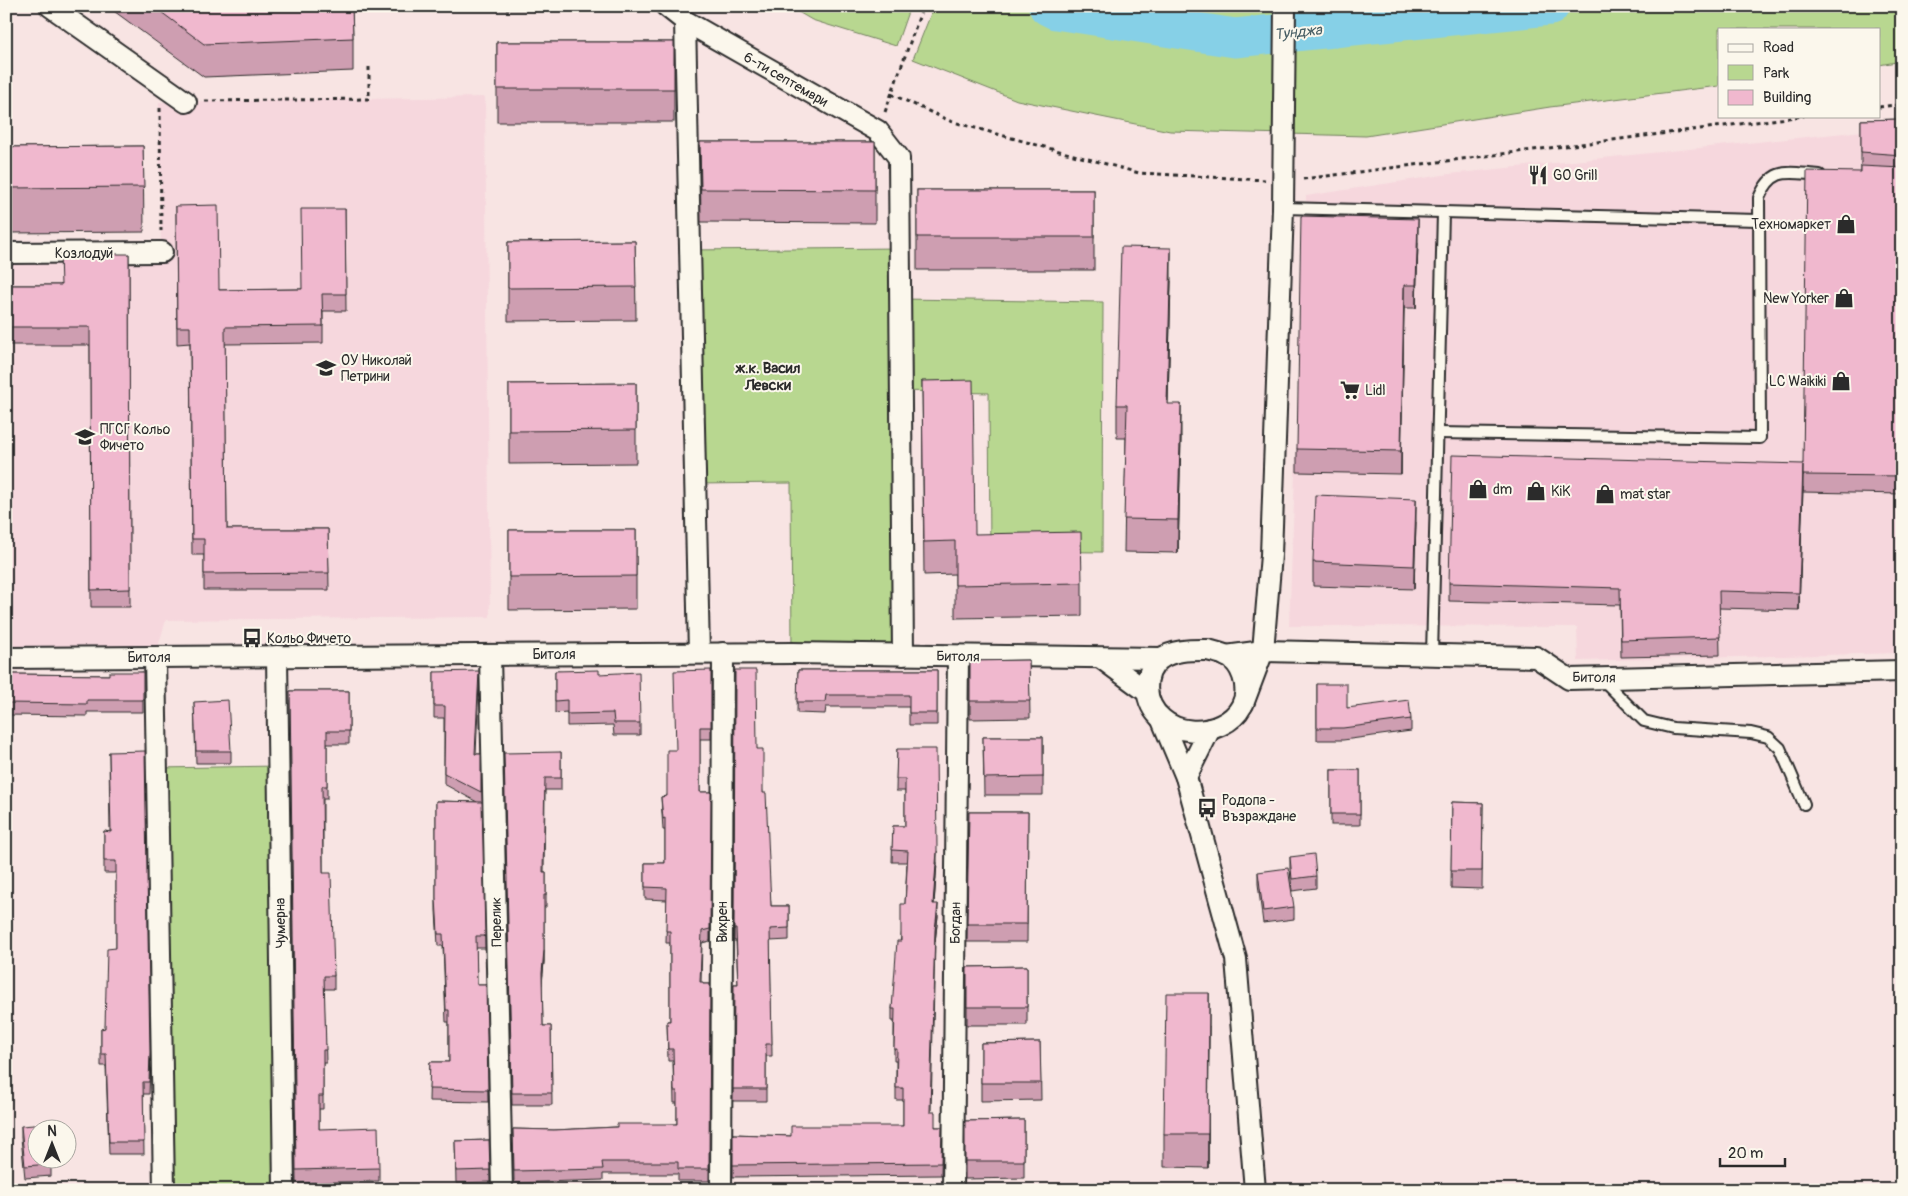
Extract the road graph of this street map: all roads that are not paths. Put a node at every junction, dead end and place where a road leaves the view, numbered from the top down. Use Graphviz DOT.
graph roads {
  1 [pos="50,6"];
  2 [pos="666,6"];
  3 [pos="1285,6"];
  4 [pos="685,21"];
  5 [pos="186,102"];
  6 [pos="1833,175"];
  7 [pos="1283,208"];
  8 [pos="1443,213"];
  9 [pos="1758,220"];
  10 [pos="162,252"];
  11 [pos="6,253"];
  12 [pos="1438,433"];
  13 [pos="1263,651"];
  14 [pos="699,654"];
  15 [pos="723,654"];
  16 [pos="903,654"];
  17 [pos="1432,654"];
  18 [pos="490,655"];
  19 [pos="277,656"];
  20 [pos="958,656"];
  21 [pos="1226,656"];
  22 [pos="155,657"];
  23 [pos="6,658"];
  24 [pos="1101,658"];
  25 [pos="1161,658"];
  26 [pos="1902,671"];
  27 [pos="1601,678"];
  28 [pos="1147,692"];
  29 [pos="1243,704"];
  30 [pos="1162,720"];
  31 [pos="1210,729"];
  32 [pos="1186,777"];
  33 [pos="1804,804"];
  34 [pos="164,1190"];
  35 [pos="284,1190"];
  36 [pos="502,1190"];
  37 [pos="721,1190"];
  38 [pos="953,1190"];
  39 [pos="1255,1190"];
  1 -- 5 [label="street"];
  2 -- 4 [label="street, 6-ти септември"];
  3 -- 7 [label="street"];
  4 -- 14 [label="street"];
  4 -- 16 [label="street, 6-ти септември"];
  6 -- 9 [label="lane"];
  7 -- 8 [label="lane"];
  7 -- 13 [label="street"];
  8 -- 9 [label="lane"];
  8 -- 12 [label="lane"];
  9 -- 12 [label="lane"];
  10 -- 11 [label="street, Козлодуй"];
  12 -- 17 [label="lane"];
  13 -- 17 [label="street, Битоля"];
  13 -- 21 [label="street, Битоля"];
  13 -- 29 [label="street"];
  14 -- 15 [label="street, Битоля"];
  14 -- 18 [label="street, Битоля"];
  15 -- 16 [label="street, Битоля"];
  15 -- 37 [label="street, Вихрен"];
  16 -- 20 [label="street, Битоля"];
  17 -- 27 [label="street, Битоля"];
  18 -- 19 [label="street, Битоля"];
  18 -- 36 [label="street, Перелик"];
  19 -- 22 [label="street, Битоля"];
  19 -- 35 [label="street, Чумерна"];
  20 -- 24 [label="street, Битоля"];
  20 -- 38 [label="street, Богдан"];
  21 -- 25 [label="street"];
  21 -- 29 [label="street"];
  22 -- 23 [label="street, Битоля"];
  22 -- 34 [label="street"];
  24 -- 25 [label="street, Битоля"];
  24 -- 28 [label="street"];
  25 -- 28 [label="street"];
  26 -- 27 [label="street, Битоля"];
  27 -- 33 [label="lane"];
  28 -- 30 [label="street"];
  29 -- 31 [label="street"];
  30 -- 31 [label="street"];
  30 -- 32 [label="street"];
  31 -- 32 [label="street"];
  32 -- 39 [label="street"];
}
